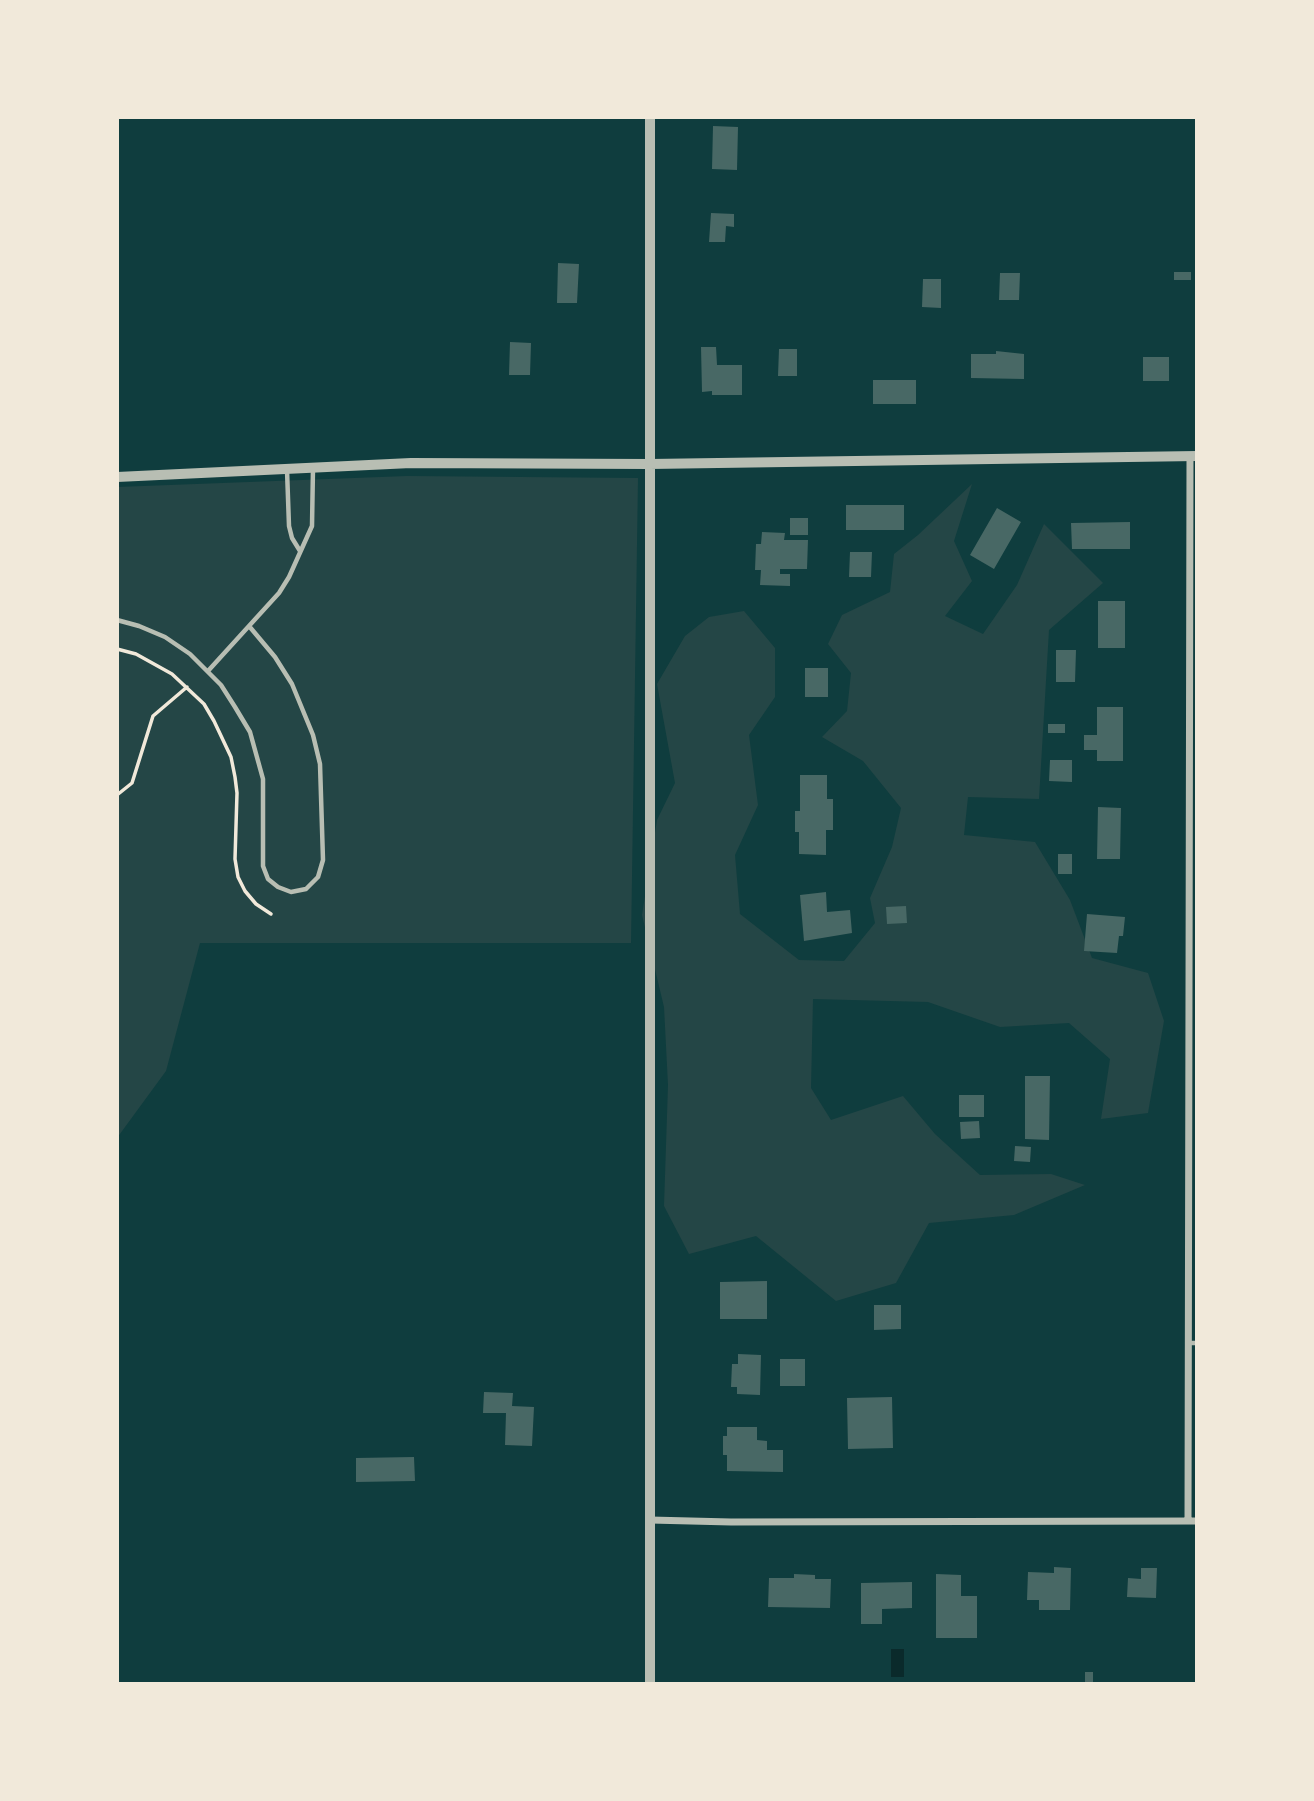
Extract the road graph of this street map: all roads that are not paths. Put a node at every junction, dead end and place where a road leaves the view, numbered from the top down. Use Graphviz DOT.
graph roads {
  1 [pos="650,117"];
  2 [pos="1194,456"];
  3 [pos="650,464"];
  4 [pos="313,468"];
  5 [pos="287,469"];
  6 [pos="117,477"];
  7 [pos="300,551"];
  8 [pos="117,620"];
  9 [pos="249,626"];
  10 [pos="208,671"];
  11 [pos="1194,892"];
  12 [pos="1193,1027"];
  13 [pos="1193,1174"];
  14 [pos="1193,1343"];
  15 [pos="650,1520"];
  16 [pos="1193,1520"];
  17 [pos="650,1684"];
  1 -- 3 [label="street"];
  2 -- 3 [label="street"];
  2 -- 11 [label="street"];
  3 -- 4 [label="street"];
  3 -- 15 [label="street"];
  4 -- 5 [label="street"];
  4 -- 7 [label="lane"];
  5 -- 6 [label="street"];
  5 -- 7 [label="lane"];
  7 -- 9 [label="lane"];
  8 -- 10 [label="lane"];
  9 -- 10 [label="lane"];
  9 -- 10 [label="lane"];
  11 -- 12 [label="street"];
  12 -- 13 [label="street"];
  13 -- 14 [label="street"];
  14 -- 16 [label="street"];
  15 -- 16 [label="street"];
  15 -- 17 [label="street"];
}
